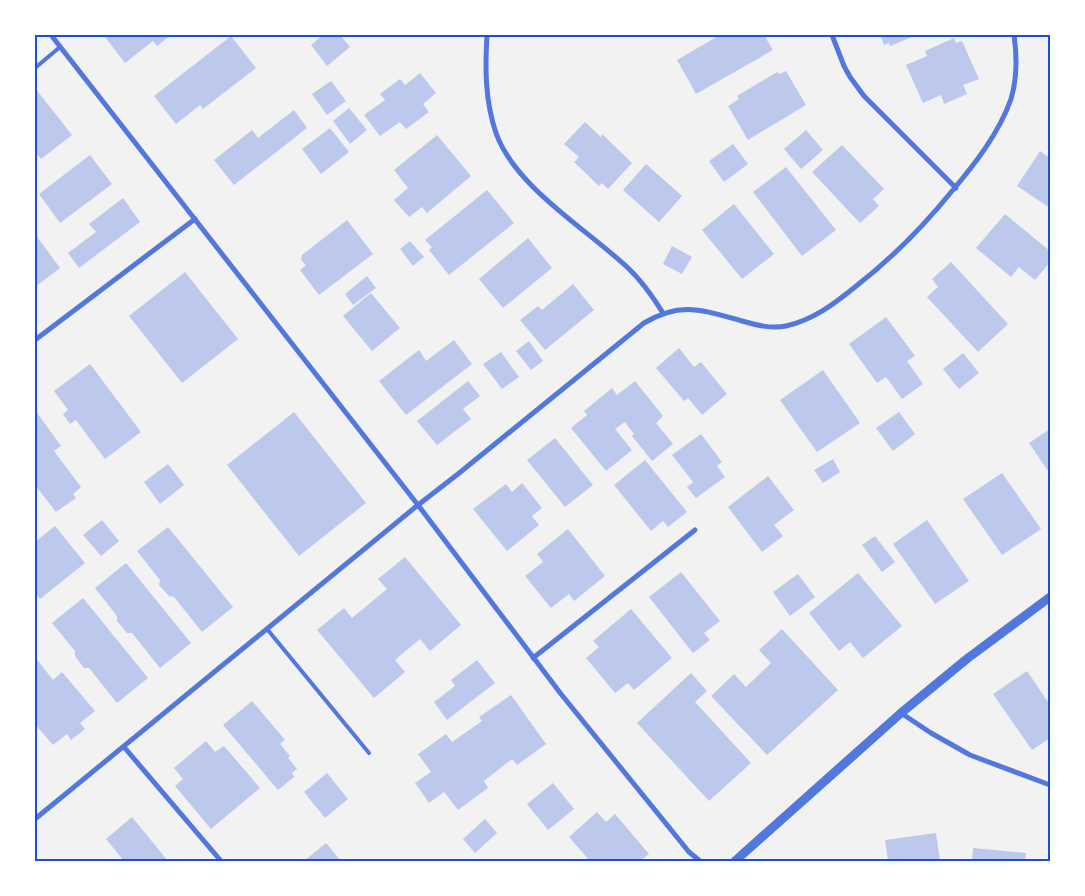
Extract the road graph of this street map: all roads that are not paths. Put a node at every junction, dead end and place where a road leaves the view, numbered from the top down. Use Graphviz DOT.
graph roads {
  1 [pos="51,35"];
  2 [pos="487,35"];
  3 [pos="832,35"];
  4 [pos="1014,35"];
  5 [pos="60,47"];
  6 [pos="35,68"];
  7 [pos="956,188"];
  8 [pos="195,218"];
  9 [pos="663,313"];
  10 [pos="35,340"];
  11 [pos="418,505"];
  12 [pos="696,530"];
  13 [pos="1050,597"];
  14 [pos="267,629"];
  15 [pos="533,658"];
  16 [pos="901,713"];
  17 [pos="124,746"];
  18 [pos="369,753"];
  19 [pos="1050,785"];
  20 [pos="35,819"];
  21 [pos="221,861"];
  22 [pos="700,861"];
  23 [pos="735,861"];
  1 -- 5 [label="street"];
  2 -- 9 [label="street"];
  3 -- 7 [label="street"];
  4 -- 7 [label="street"];
  5 -- 6 [label="lane"];
  5 -- 8 [label="street"];
  7 -- 9 [label="street"];
  8 -- 10 [label="street"];
  8 -- 11 [label="street"];
  9 -- 11 [label="street"];
  11 -- 14 [label="street"];
  11 -- 15 [label="street"];
  12 -- 15 [label="street"];
  13 -- 16 [label="street"];
  14 -- 17 [label="street"];
  14 -- 18 [label="lane"];
  15 -- 22 [label="street"];
  16 -- 19 [label="street"];
  16 -- 23 [label="street"];
  17 -- 20 [label="street"];
  17 -- 21 [label="street"];
}
